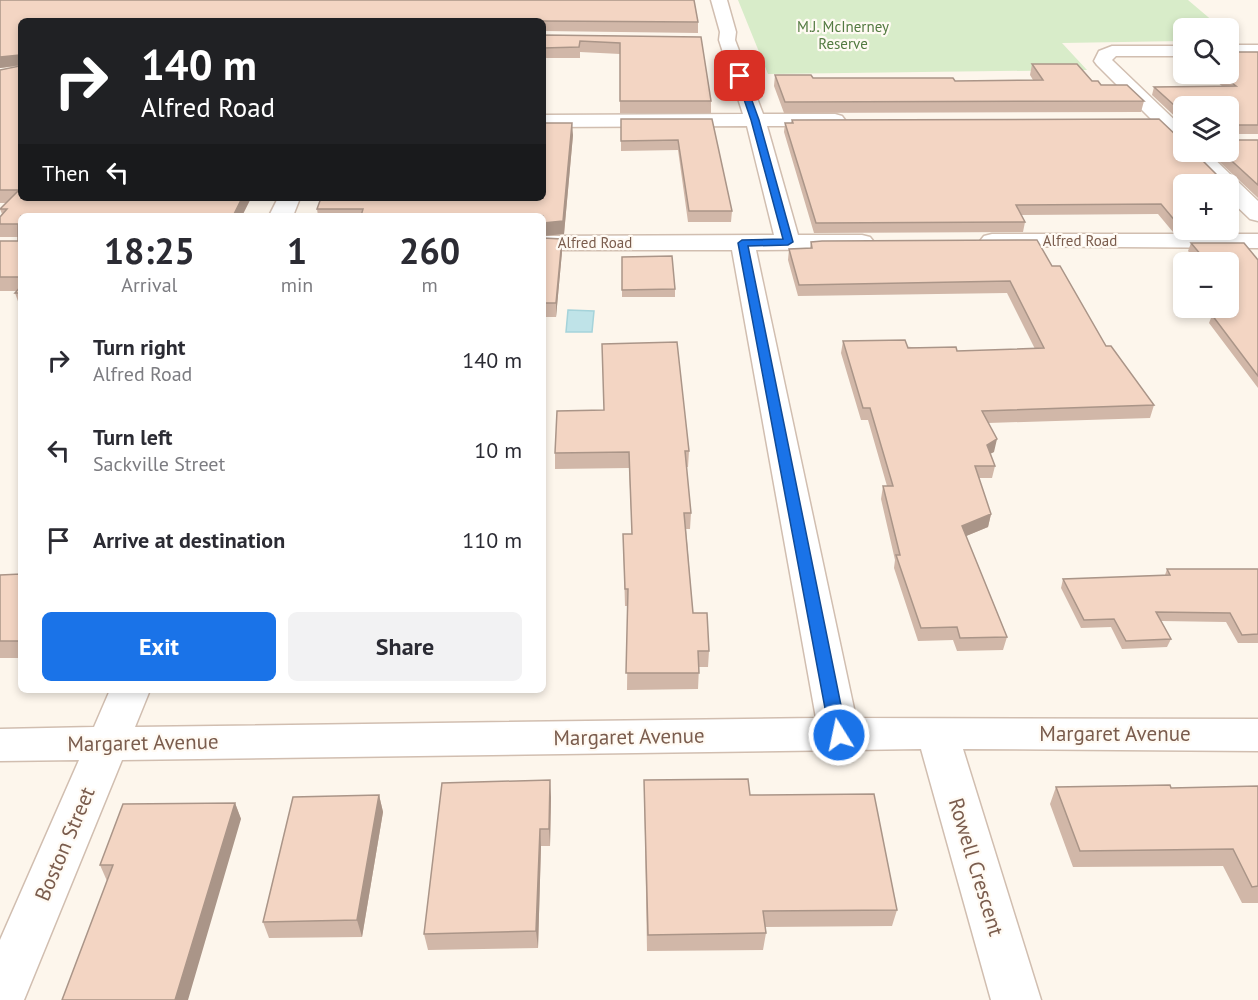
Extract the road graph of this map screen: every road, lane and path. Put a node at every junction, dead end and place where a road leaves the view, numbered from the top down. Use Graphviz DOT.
graph roads {
  1 [pos="719,0"];
  2 [pos="705,39"];
  3 [pos="726,40"];
  4 [pos="1239,50"];
  5 [pos="1258,50"];
  6 [pos="1173,51"];
  7 [pos="755,120"];
  8 [pos="850,120"];
  9 [pos="1135,120"];
  10 [pos="1162,120"];
  11 [pos="546,121"];
  12 [pos="1173,130"];
  13 [pos="1205,162"];
  14 [pos="1217,174"];
  15 [pos="1239,196"];
  16 [pos="1258,214"];
  17 [pos="1258,240"];
  18 [pos="964,241"];
  19 [pos="788,242"];
  20 [pos="882,242"];
  21 [pos="546,243"];
  22 [pos="742,243"];
  23 [pos="129,693"];
  24 [pos="937,734"];
  25 [pos="839,735"];
  26 [pos="1258,735"];
  27 [pos="108,743"];
  28 [pos="0,745"];
  29 [pos="0,998"];
  30 [pos="1016,1000"];
  1 -- 3 [label="street"];
  2 -- 3 [label="street"];
  3 -- 7 [label="street"];
  4 -- 5 [label="street"];
  6 -- 10 [label="street"];
  7 -- 8 [label="street"];
  7 -- 11 [label="street"];
  7 -- 19 [label="street"];
  9 -- 10 [label="street"];
  10 -- 12 [label="street"];
  13 -- 14 [label="street"];
  15 -- 16 [label="street"];
  17 -- 18 [label="street, Alfred Road"];
  19 -- 20 [label="street, Alfred Road"];
  19 -- 22 [label="street, Alfred Road"];
  21 -- 22 [label="street, Alfred Road"];
  22 -- 25 [label="street"];
  23 -- 27 [label="street, Boston Street"];
  24 -- 25 [label="street, Margaret Avenue"];
  24 -- 26 [label="street, Margaret Avenue"];
  24 -- 30 [label="street, Rowell Crescent"];
  25 -- 27 [label="street, Margaret Avenue"];
  27 -- 28 [label="street, Margaret Avenue"];
  27 -- 29 [label="street, Boston Street"];
}
